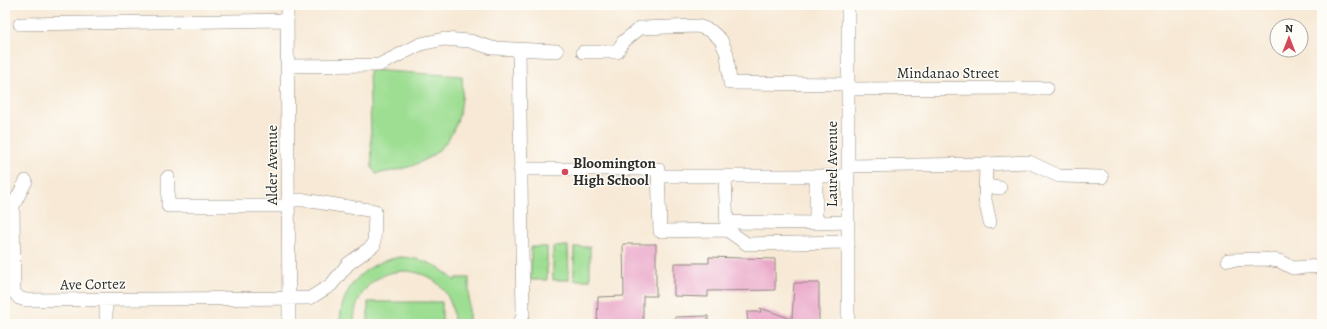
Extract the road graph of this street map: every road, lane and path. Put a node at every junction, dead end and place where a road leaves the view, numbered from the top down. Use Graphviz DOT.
graph roads {
  1 [pos="287,5"];
  2 [pos="848,5"];
  3 [pos="288,20"];
  4 [pos="20,24"];
  5 [pos="518,49"];
  6 [pos="557,51"];
  7 [pos="583,52"];
  8 [pos="288,66"];
  9 [pos="848,87"];
  10 [pos="1047,88"];
  11 [pos="986,164"];
  12 [pos="520,169"];
  13 [pos="848,171"];
  14 [pos="659,176"];
  15 [pos="725,176"];
  16 [pos="816,176"];
  17 [pos="168,177"];
  18 [pos="1102,177"];
  19 [pos="26,181"];
  20 [pos="986,186"];
  21 [pos="1000,188"];
  22 [pos="288,203"];
  23 [pos="848,222"];
  24 [pos="990,222"];
  25 [pos="816,223"];
  26 [pos="727,226"];
  27 [pos="848,242"];
  28 [pos="1228,260"];
  29 [pos="1322,266"];
  30 [pos="289,299"];
  31 [pos="106,300"];
  32 [pos="106,324"];
  33 [pos="289,324"];
  34 [pos="520,324"];
  35 [pos="848,324"];
  1 -- 3 [label="street, Alder Avenue"];
  2 -- 9 [label="street, Laurel Avenue"];
  3 -- 4 [label="street"];
  3 -- 8 [label="street, Alder Avenue"];
  5 -- 6 [label="street"];
  5 -- 8 [label="street"];
  5 -- 12 [label="street"];
  7 -- 9 [label="street, Mindanao Street"];
  8 -- 22 [label="street, Alder Avenue"];
  9 -- 10 [label="street, Mindanao Street"];
  9 -- 13 [label="street, Laurel Avenue"];
  11 -- 13 [label="street"];
  11 -- 18 [label="street"];
  11 -- 20 [label="street"];
  12 -- 14 [label="street"];
  12 -- 34 [label="street"];
  13 -- 16 [label="street"];
  13 -- 23 [label="street, Laurel Avenue"];
  14 -- 15 [label="street"];
  14 -- 26 [label="street"];
  15 -- 16 [label="street"];
  15 -- 26 [label="street"];
  16 -- 25 [label="street"];
  17 -- 22 [label="street"];
  19 -- 31 [label="street, Ave Cortez"];
  20 -- 21 [label="street"];
  20 -- 24 [label="street"];
  22 -- 30 [label="street, Alder Avenue"];
  22 -- 30 [label="street, Ave Cortez"];
  23 -- 25 [label="street"];
  23 -- 27 [label="street, Laurel Avenue"];
  25 -- 26 [label="street"];
  26 -- 27 [label="street"];
  27 -- 35 [label="street, Laurel Avenue"];
  28 -- 29 [label="street"];
  30 -- 31 [label="street, Ave Cortez"];
  30 -- 33 [label="street, Alder Avenue"];
  31 -- 32 [label="street"];
}
